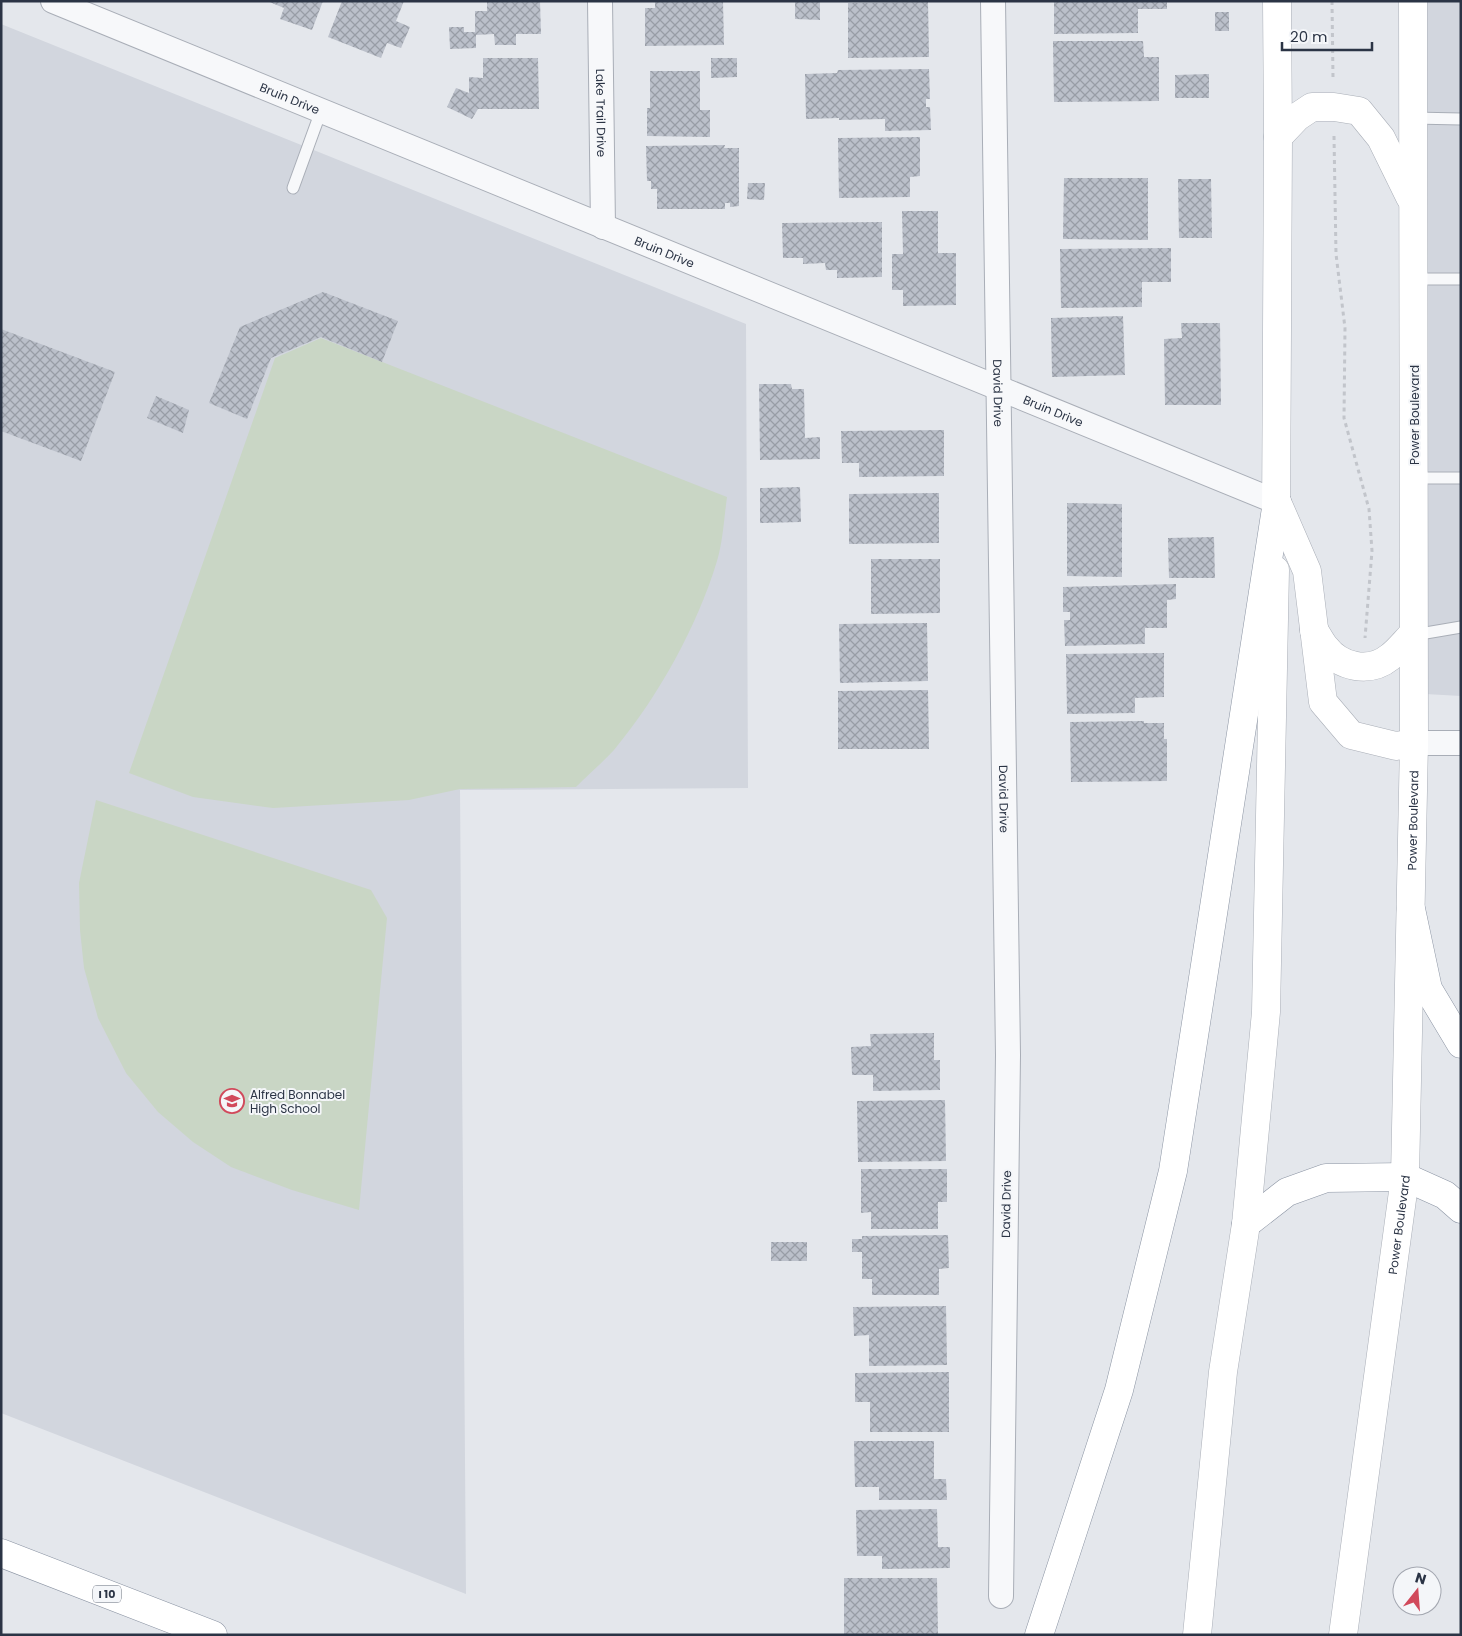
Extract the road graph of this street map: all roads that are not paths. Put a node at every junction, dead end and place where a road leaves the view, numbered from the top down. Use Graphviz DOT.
graph roads {
  1 [pos="53,1"];
  2 [pos="600,1"];
  3 [pos="993,1"];
  4 [pos="1276,1"];
  5 [pos="1413,1"];
  6 [pos="321,111"];
  7 [pos="1413,118"];
  8 [pos="1461,119"];
  9 [pos="1278,138"];
  10 [pos="293,188"];
  11 [pos="1413,203"];
  12 [pos="603,227"];
  13 [pos="1413,279"];
  14 [pos="1461,279"];
  15 [pos="998,388"];
  16 [pos="1414,478"];
  17 [pos="1461,478"];
  18 [pos="1277,502"];
  19 [pos="1461,627"];
  20 [pos="1314,630"];
  21 [pos="1412,635"];
  22 [pos="1414,743"];
  23 [pos="1461,743"];
  24 [pos="1411,910"];
  25 [pos="1461,1044"];
  26 [pos="1405,1177"];
  27 [pos="1461,1209"];
  28 [pos="1246,1224"];
  29 [pos="1,1552"];
  30 [pos="1001,1596"];
  31 [pos="213,1635"];
  32 [pos="1039,1635"];
  33 [pos="1198,1635"];
  34 [pos="1343,1635"];
  1 -- 6 [label="street, Bruin Drive"];
  2 -- 12 [label="street, Lake Trail Drive"];
  3 -- 15 [label="street, David Drive"];
  4 -- 9 [label="main road"];
  5 -- 7 [label="main road, Power Boulevard"];
  6 -- 10 [label="lane"];
  6 -- 12 [label="street, Bruin Drive"];
  7 -- 8 [label="lane"];
  7 -- 11 [label="main road, Power Boulevard"];
  9 -- 11 [label="main road"];
  9 -- 18 [label="main road"];
  11 -- 13 [label="main road, Power Boulevard"];
  12 -- 15 [label="street, Bruin Drive"];
  13 -- 14 [label="lane"];
  13 -- 16 [label="main road, Power Boulevard"];
  15 -- 18 [label="street, Bruin Drive"];
  15 -- 30 [label="street, David Drive"];
  16 -- 17 [label="lane"];
  16 -- 21 [label="main road, Power Boulevard"];
  18 -- 20 [label="main road"];
  18 -- 28 [label="main road"];
  18 -- 32 [label="main road"];
  19 -- 21 [label="lane"];
  20 -- 21 [label="main road"];
  20 -- 22 [label="main road"];
  21 -- 22 [label="main road, Power Boulevard"];
  22 -- 23 [label="street"];
  22 -- 24 [label="main road, Power Boulevard"];
  24 -- 25 [label="main road"];
  24 -- 26 [label="main road, Power Boulevard"];
  26 -- 27 [label="main road"];
  26 -- 28 [label="main road"];
  26 -- 34 [label="main road, Power Boulevard"];
  28 -- 33 [label="main road"];
  29 -- 31 [label="main road, I 10"];
}
